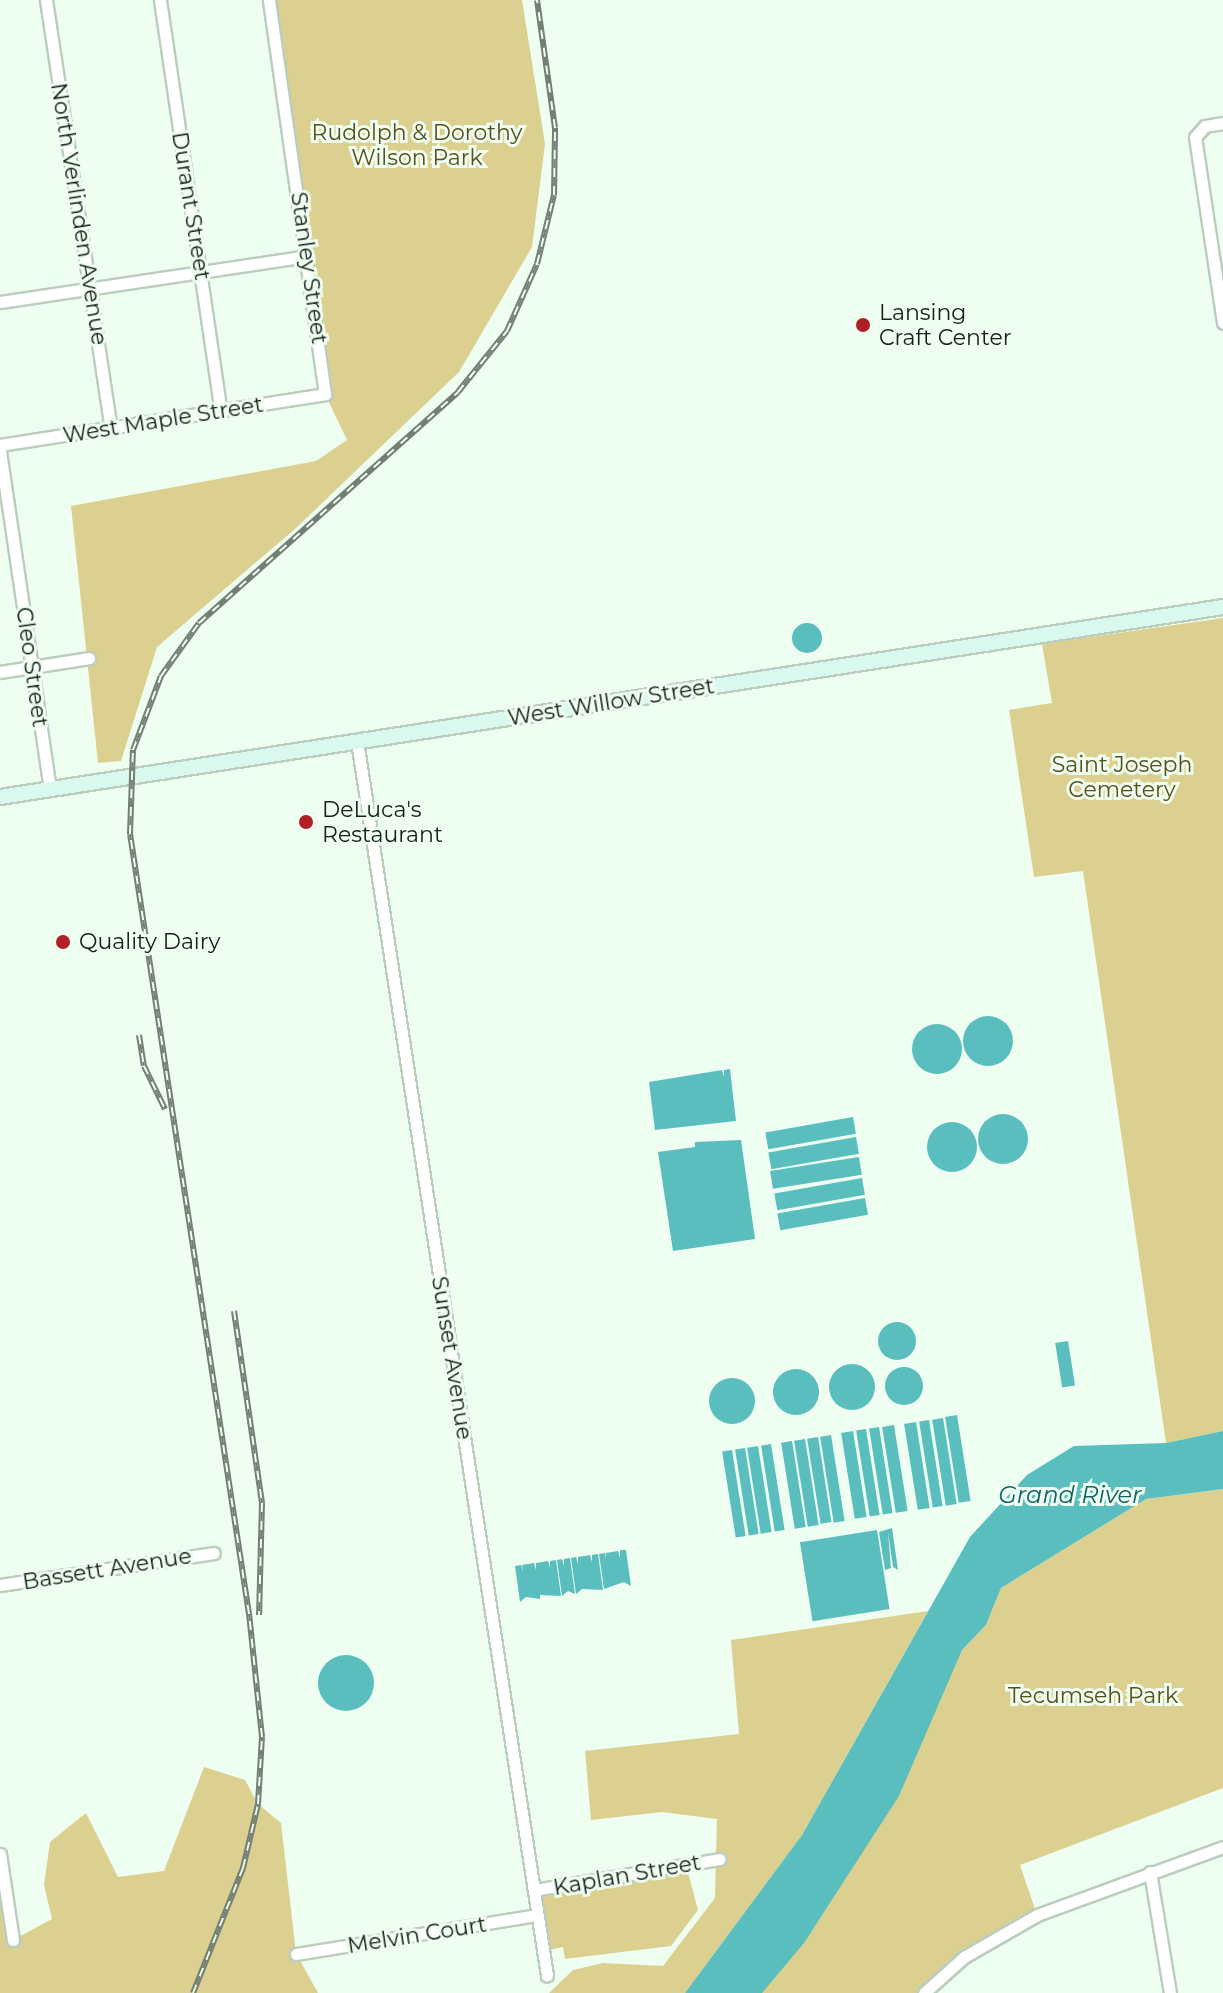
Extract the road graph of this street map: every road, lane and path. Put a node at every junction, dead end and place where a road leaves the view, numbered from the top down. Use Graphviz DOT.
graph roads {
  1 [pos="46,0"];
  2 [pos="160,0"];
  3 [pos="269,0"];
  4 [pos="1223,123"];
  5 [pos="307,256"];
  6 [pos="1219,265"];
  7 [pos="201,272"];
  8 [pos="90,289"];
  9 [pos="0,302"];
  10 [pos="1223,323"];
  11 [pos="325,394"];
  12 [pos="221,412"];
  13 [pos="111,429"];
  14 [pos="0,448"];
  15 [pos="1223,607"];
  16 [pos="89,658"];
  17 [pos="33,667"];
  18 [pos="0,672"];
  19 [pos="357,741"];
  20 [pos="50,789"];
  21 [pos="0,797"];
  22 [pos="214,1553"];
  23 [pos="0,1585"];
  24 [pos="1223,1847"];
  25 [pos="0,1854"];
  26 [pos="719,1859"];
  27 [pos="1150,1872"];
  28 [pos="534,1890"];
  29 [pos="4,1903"];
  30 [pos="537,1915"];
  31 [pos="13,1940"];
  32 [pos="296,1954"];
  33 [pos="547,1975"];
  34 [pos="924,1993"];
  35 [pos="1170,1993"];
  1 -- 8 [label="street, North Verlinden Avenue"];
  2 -- 7 [label="street, Durant Street"];
  3 -- 5 [label="street, Stanley Street"];
  4 -- 6 [label="street"];
  5 -- 7 [label="street"];
  5 -- 11 [label="street, Stanley Street"];
  6 -- 10 [label="street"];
  7 -- 8 [label="street"];
  7 -- 12 [label="street, Durant Street"];
  8 -- 9 [label="street"];
  8 -- 13 [label="street, North Verlinden Avenue"];
  11 -- 12 [label="street, West Maple Street"];
  12 -- 13 [label="street, West Maple Street"];
  13 -- 14 [label="street, West Maple Street"];
  14 -- 17 [label="street, Cleo Street"];
  15 -- 19 [label="street, West Willow Street"];
  16 -- 17 [label="street"];
  17 -- 18 [label="street"];
  17 -- 20 [label="street, Cleo Street"];
  19 -- 20 [label="street, West Willow Street"];
  19 -- 28 [label="street, Sunset Avenue"];
  20 -- 21 [label="street, West Willow Street"];
  22 -- 23 [label="street, Bassett Avenue"];
  24 -- 27 [label="street"];
  25 -- 29 [label="street"];
  26 -- 28 [label="street, Kaplan Street"];
  27 -- 34 [label="street"];
  27 -- 35 [label="street"];
  28 -- 30 [label="street, Sunset Avenue"];
  29 -- 31 [label="street"];
  30 -- 32 [label="street, Melvin Court"];
  30 -- 33 [label="street, Sunset Avenue"];
}
